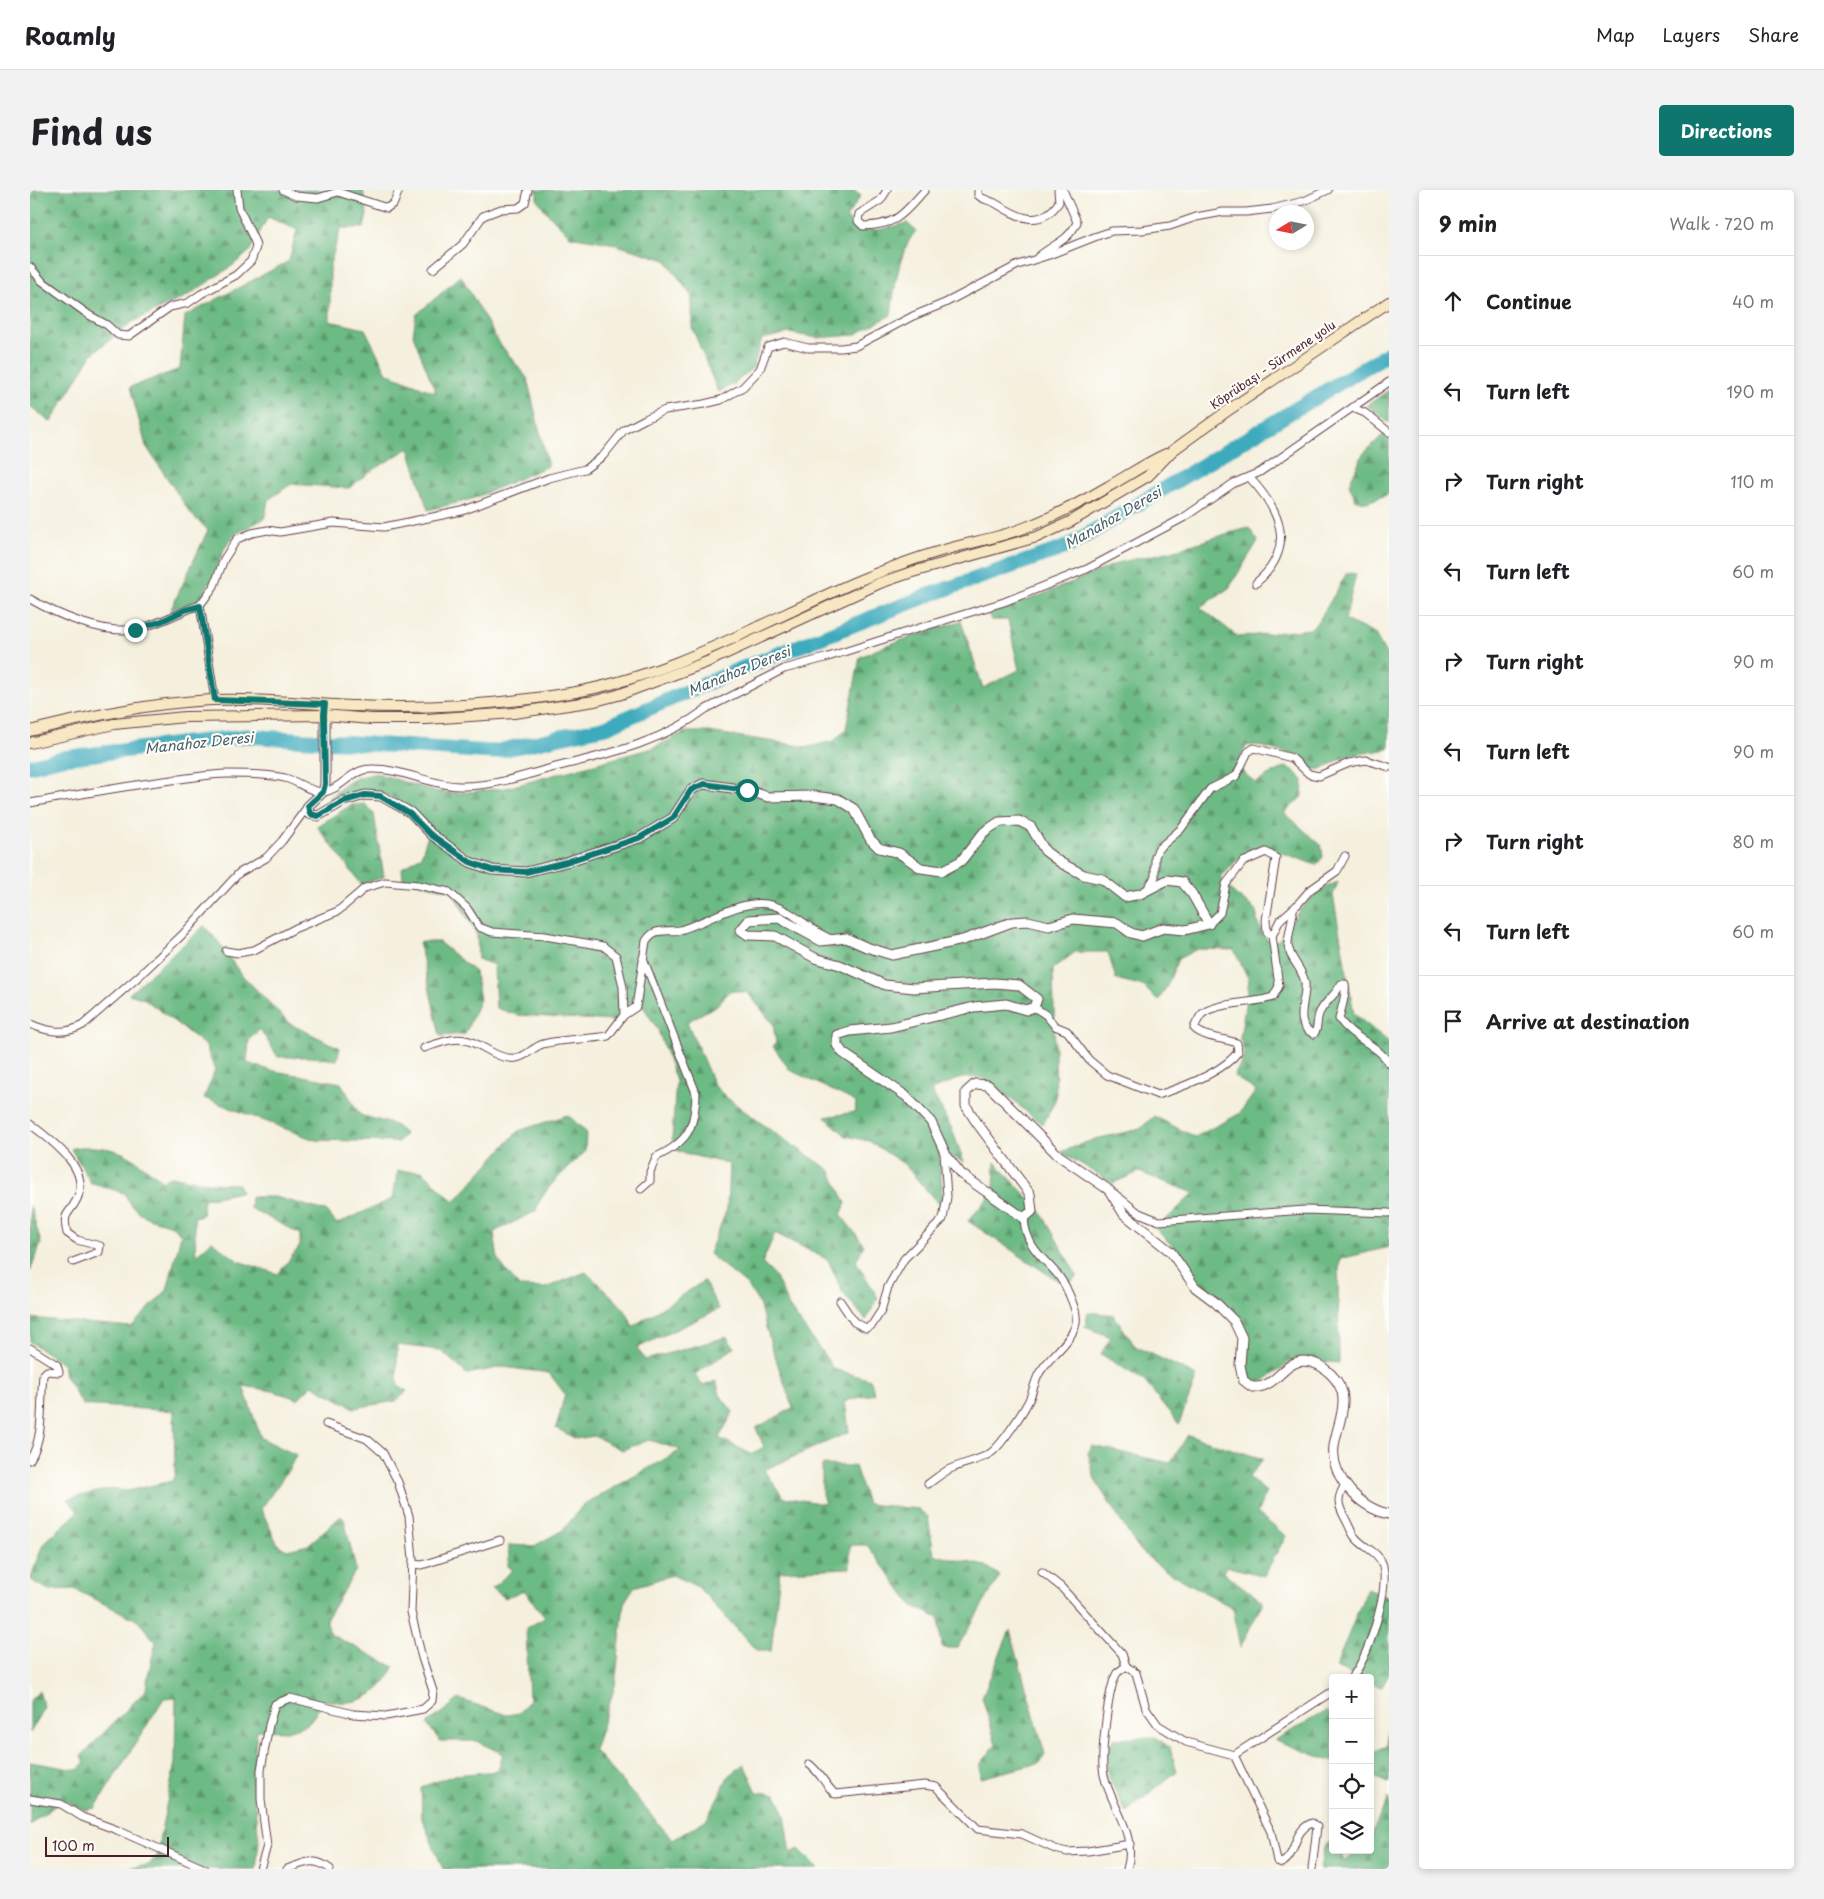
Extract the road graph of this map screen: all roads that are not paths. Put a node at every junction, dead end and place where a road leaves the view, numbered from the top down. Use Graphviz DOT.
graph roads {
  1 [pos="237,190"];
  2 [pos="283,190"];
  3 [pos="399,190"];
  4 [pos="528,190"];
  5 [pos="887,190"];
  6 [pos="925,190"];
  7 [pos="978,190"];
  8 [pos="1058,190"];
  9 [pos="1063,190"];
  10 [pos="1328,190"];
  11 [pos="1036,259"];
  12 [pos="30,268"];
  13 [pos="433,269"];
  14 [pos="1389,302"];
  15 [pos="1389,382"];
  16 [pos="1353,408"];
  17 [pos="1389,432"];
  18 [pos="1172,451"];
  19 [pos="1249,477"];
  20 [pos="1256,583"];
  21 [pos="30,599"];
  22 [pos="200,606"];
  23 [pos="215,700"];
  24 [pos="325,704"];
  25 [pos="324,720"];
  26 [pos="30,731"];
  27 [pos="30,743"];
  28 [pos="1389,767"];
  29 [pos="324,788"];
  30 [pos="30,803"];
  31 [pos="308,806"];
  32 [pos="1344,856"];
  33 [pos="1146,891"];
  34 [pos="1293,909"];
  35 [pos="1209,924"];
  36 [pos="1272,936"];
  37 [pos="834,940"];
  38 [pos="226,951"];
  39 [pos="643,957"];
  40 [pos="1034,1007"];
  41 [pos="624,1015"];
  42 [pos="30,1024"];
  43 [pos="424,1048"];
  44 [pos="1389,1064"];
  45 [pos="30,1124"];
  46 [pos="944,1150"];
  47 [pos="641,1189"];
  48 [pos="1109,1190"];
  49 [pos="1389,1213"];
  50 [pos="1024,1218"];
  51 [pos="73,1262"];
  52 [pos="840,1301"];
  53 [pos="30,1348"];
  54 [pos="326,1424"];
  55 [pos="30,1460"];
  56 [pos="928,1484"];
  57 [pos="1345,1486"];
  58 [pos="1389,1514"];
  59 [pos="500,1540"];
  60 [pos="413,1564"];
  61 [pos="1042,1572"];
  62 [pos="1126,1666"];
  63 [pos="1354,1674"];
  64 [pos="1329,1694"];
  65 [pos="1234,1755"];
  66 [pos="809,1764"];
  67 [pos="30,1799"];
  68 [pos="1130,1844"];
  69 [pos="205,1869"];
  70 [pos="260,1869"];
  71 [pos="286,1869"];
  72 [pos="330,1869"];
  73 [pos="1127,1869"];
  74 [pos="1312,1869"];
  1 -- 12 [label="street"];
  2 -- 3 [label="street"];
  4 -- 13 [label="street"];
  5 -- 6 [label="street"];
  7 -- 8 [label="street"];
  9 -- 11 [label="street"];
  10 -- 11 [label="street"];
  11 -- 22 [label="street"];
  14 -- 18 [label="main road, Köprübaşı - Sürmene yolu"];
  15 -- 16 [label="street"];
  16 -- 17 [label="street"];
  16 -- 19 [label="street"];
  18 -- 24 [label="main road"];
  18 -- 25 [label="main road"];
  19 -- 20 [label="street"];
  19 -- 29 [label="street"];
  21 -- 22 [label="street"];
  22 -- 23 [label="street"];
  23 -- 24 [label="main road"];
  23 -- 26 [label="main road"];
  24 -- 25 [label="street"];
  25 -- 27 [label="main road"];
  25 -- 29 [label="street"];
  28 -- 33 [label="street"];
  29 -- 30 [label="street"];
  29 -- 31 [label="street"];
  31 -- 33 [label="street"];
  31 -- 42 [label="street"];
  32 -- 34 [label="street"];
  33 -- 35 [label="street"];
  34 -- 36 [label="street"];
  34 -- 44 [label="street"];
  35 -- 36 [label="street"];
  35 -- 37 [label="street"];
  36 -- 40 [label="street"];
  37 -- 39 [label="street"];
  37 -- 40 [label="street"];
  38 -- 41 [label="street"];
  39 -- 41 [label="street"];
  39 -- 47 [label="street"];
  40 -- 46 [label="street"];
  41 -- 43 [label="street"];
  45 -- 51 [label="street"];
  46 -- 50 [label="street"];
  46 -- 52 [label="street"];
  48 -- 49 [label="street"];
  48 -- 50 [label="street"];
  48 -- 57 [label="street"];
  50 -- 56 [label="street"];
  53 -- 55 [label="street"];
  54 -- 60 [label="street"];
  57 -- 58 [label="street"];
  57 -- 63 [label="street"];
  59 -- 60 [label="street"];
  60 -- 70 [label="street"];
  61 -- 62 [label="street"];
  62 -- 65 [label="street"];
  62 -- 68 [label="street"];
  64 -- 65 [label="street"];
  65 -- 74 [label="street"];
  66 -- 68 [label="street"];
  67 -- 69 [label="street"];
  68 -- 73 [label="street"];
  71 -- 72 [label="street"];
}
